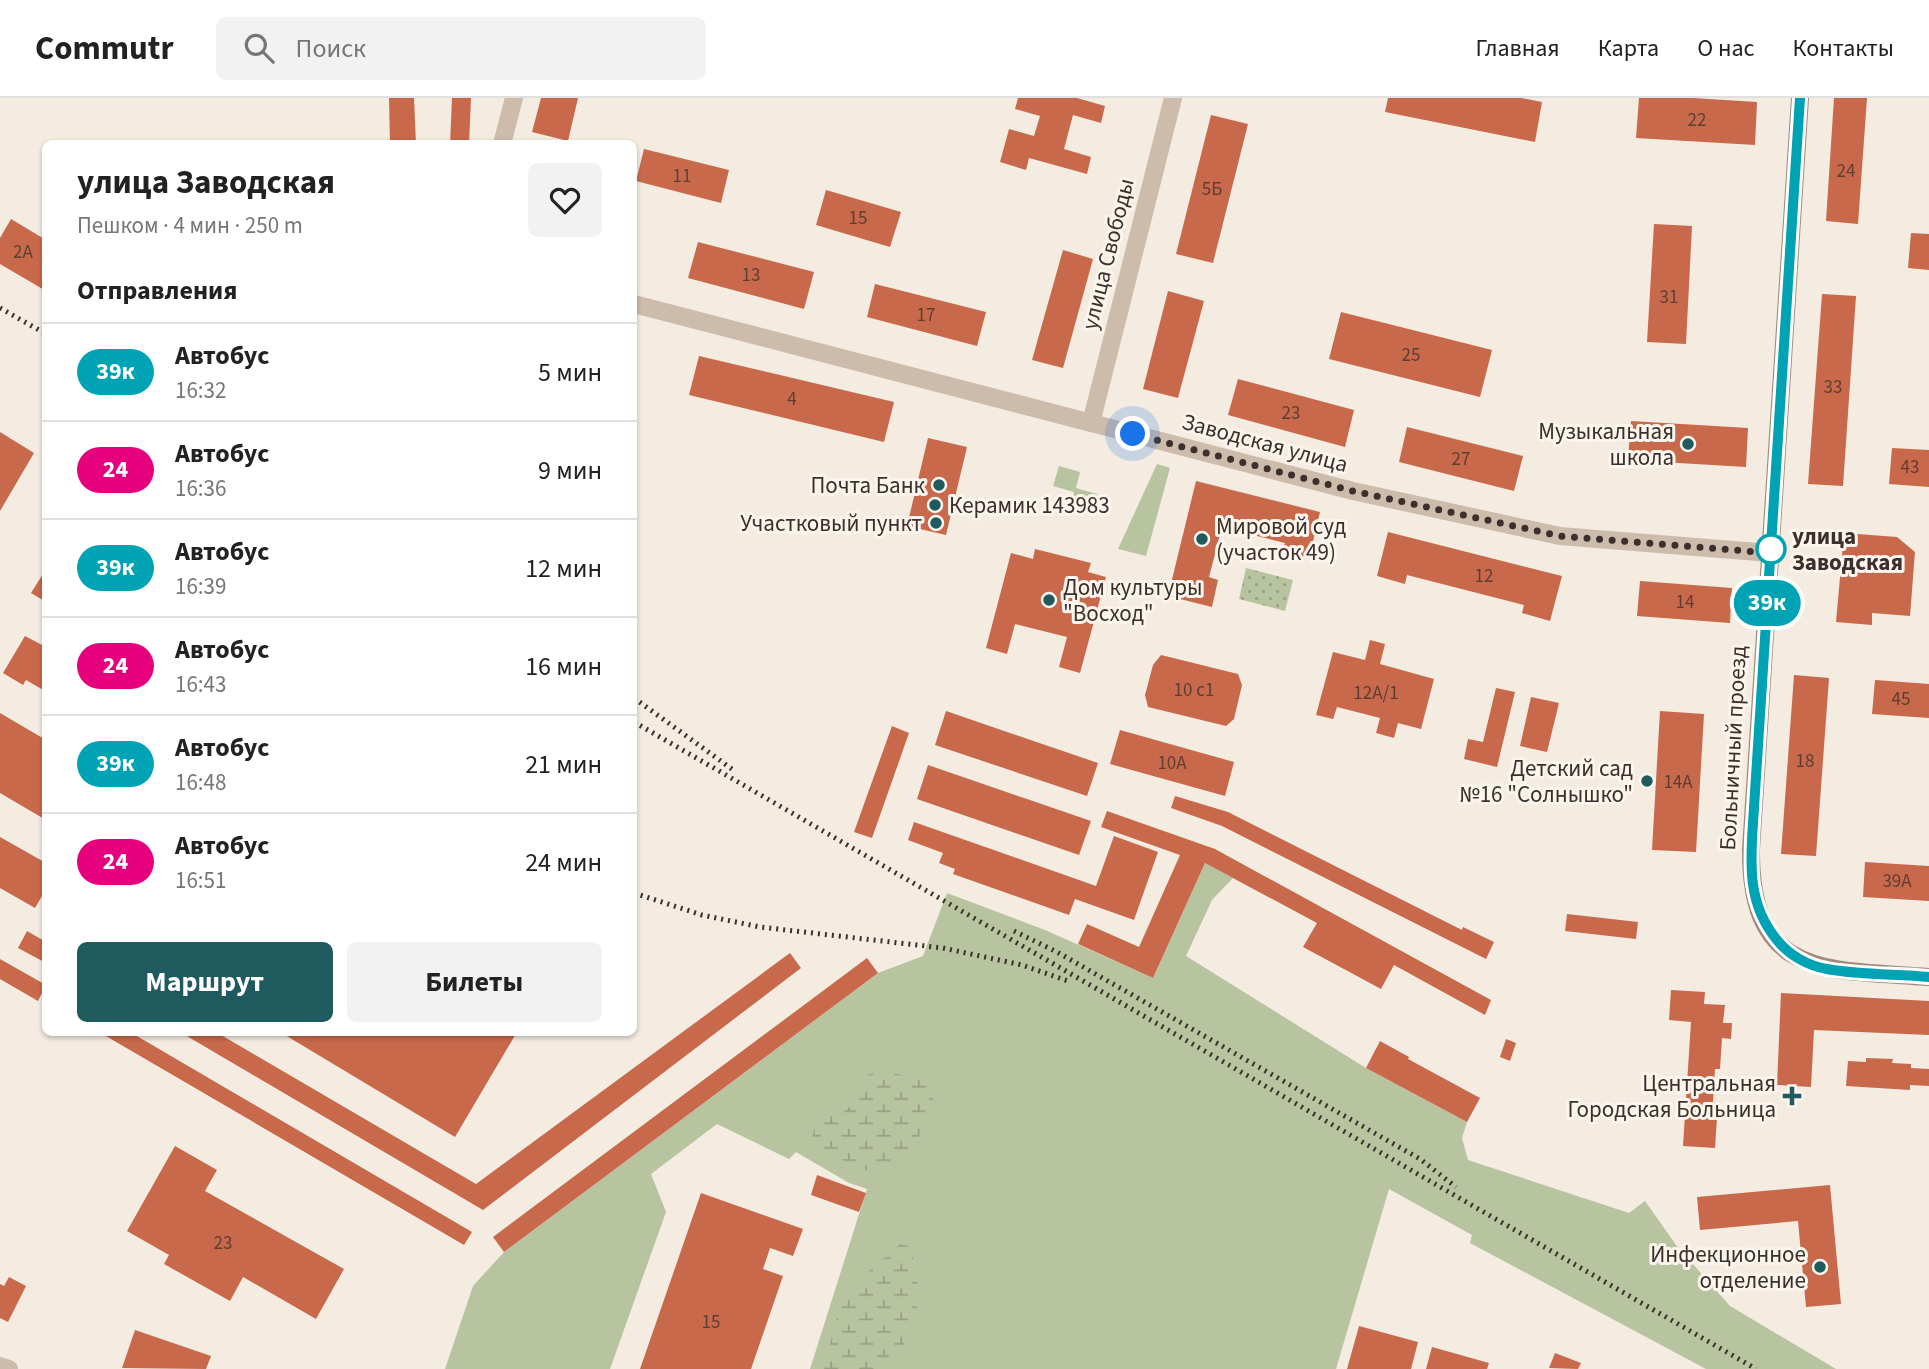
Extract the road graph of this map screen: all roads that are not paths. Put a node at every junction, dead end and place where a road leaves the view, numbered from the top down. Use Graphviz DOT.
graph roads {
  1 [pos="514,98"];
  2 [pos="1173,98"];
  3 [pos="1800,98"];
  4 [pos="503,140"];
  5 [pos="637,305"];
  6 [pos="1091,423"];
  7 [pos="1770,553"];
  8 [pos="1929,977"];
  9 [pos="0,1366"];
  10 [pos="9,1369"];
  1 -- 4 [label="street"];
  2 -- 6 [label="street, улица Свободы"];
  3 -- 7 [label="street, Больничный проезд"];
  5 -- 6 [label="street, Заводская улица"];
  6 -- 7 [label="street, Заводская улица"];
  7 -- 8 [label="street, Больничный проезд"];
  9 -- 10 [label="street"];
}
